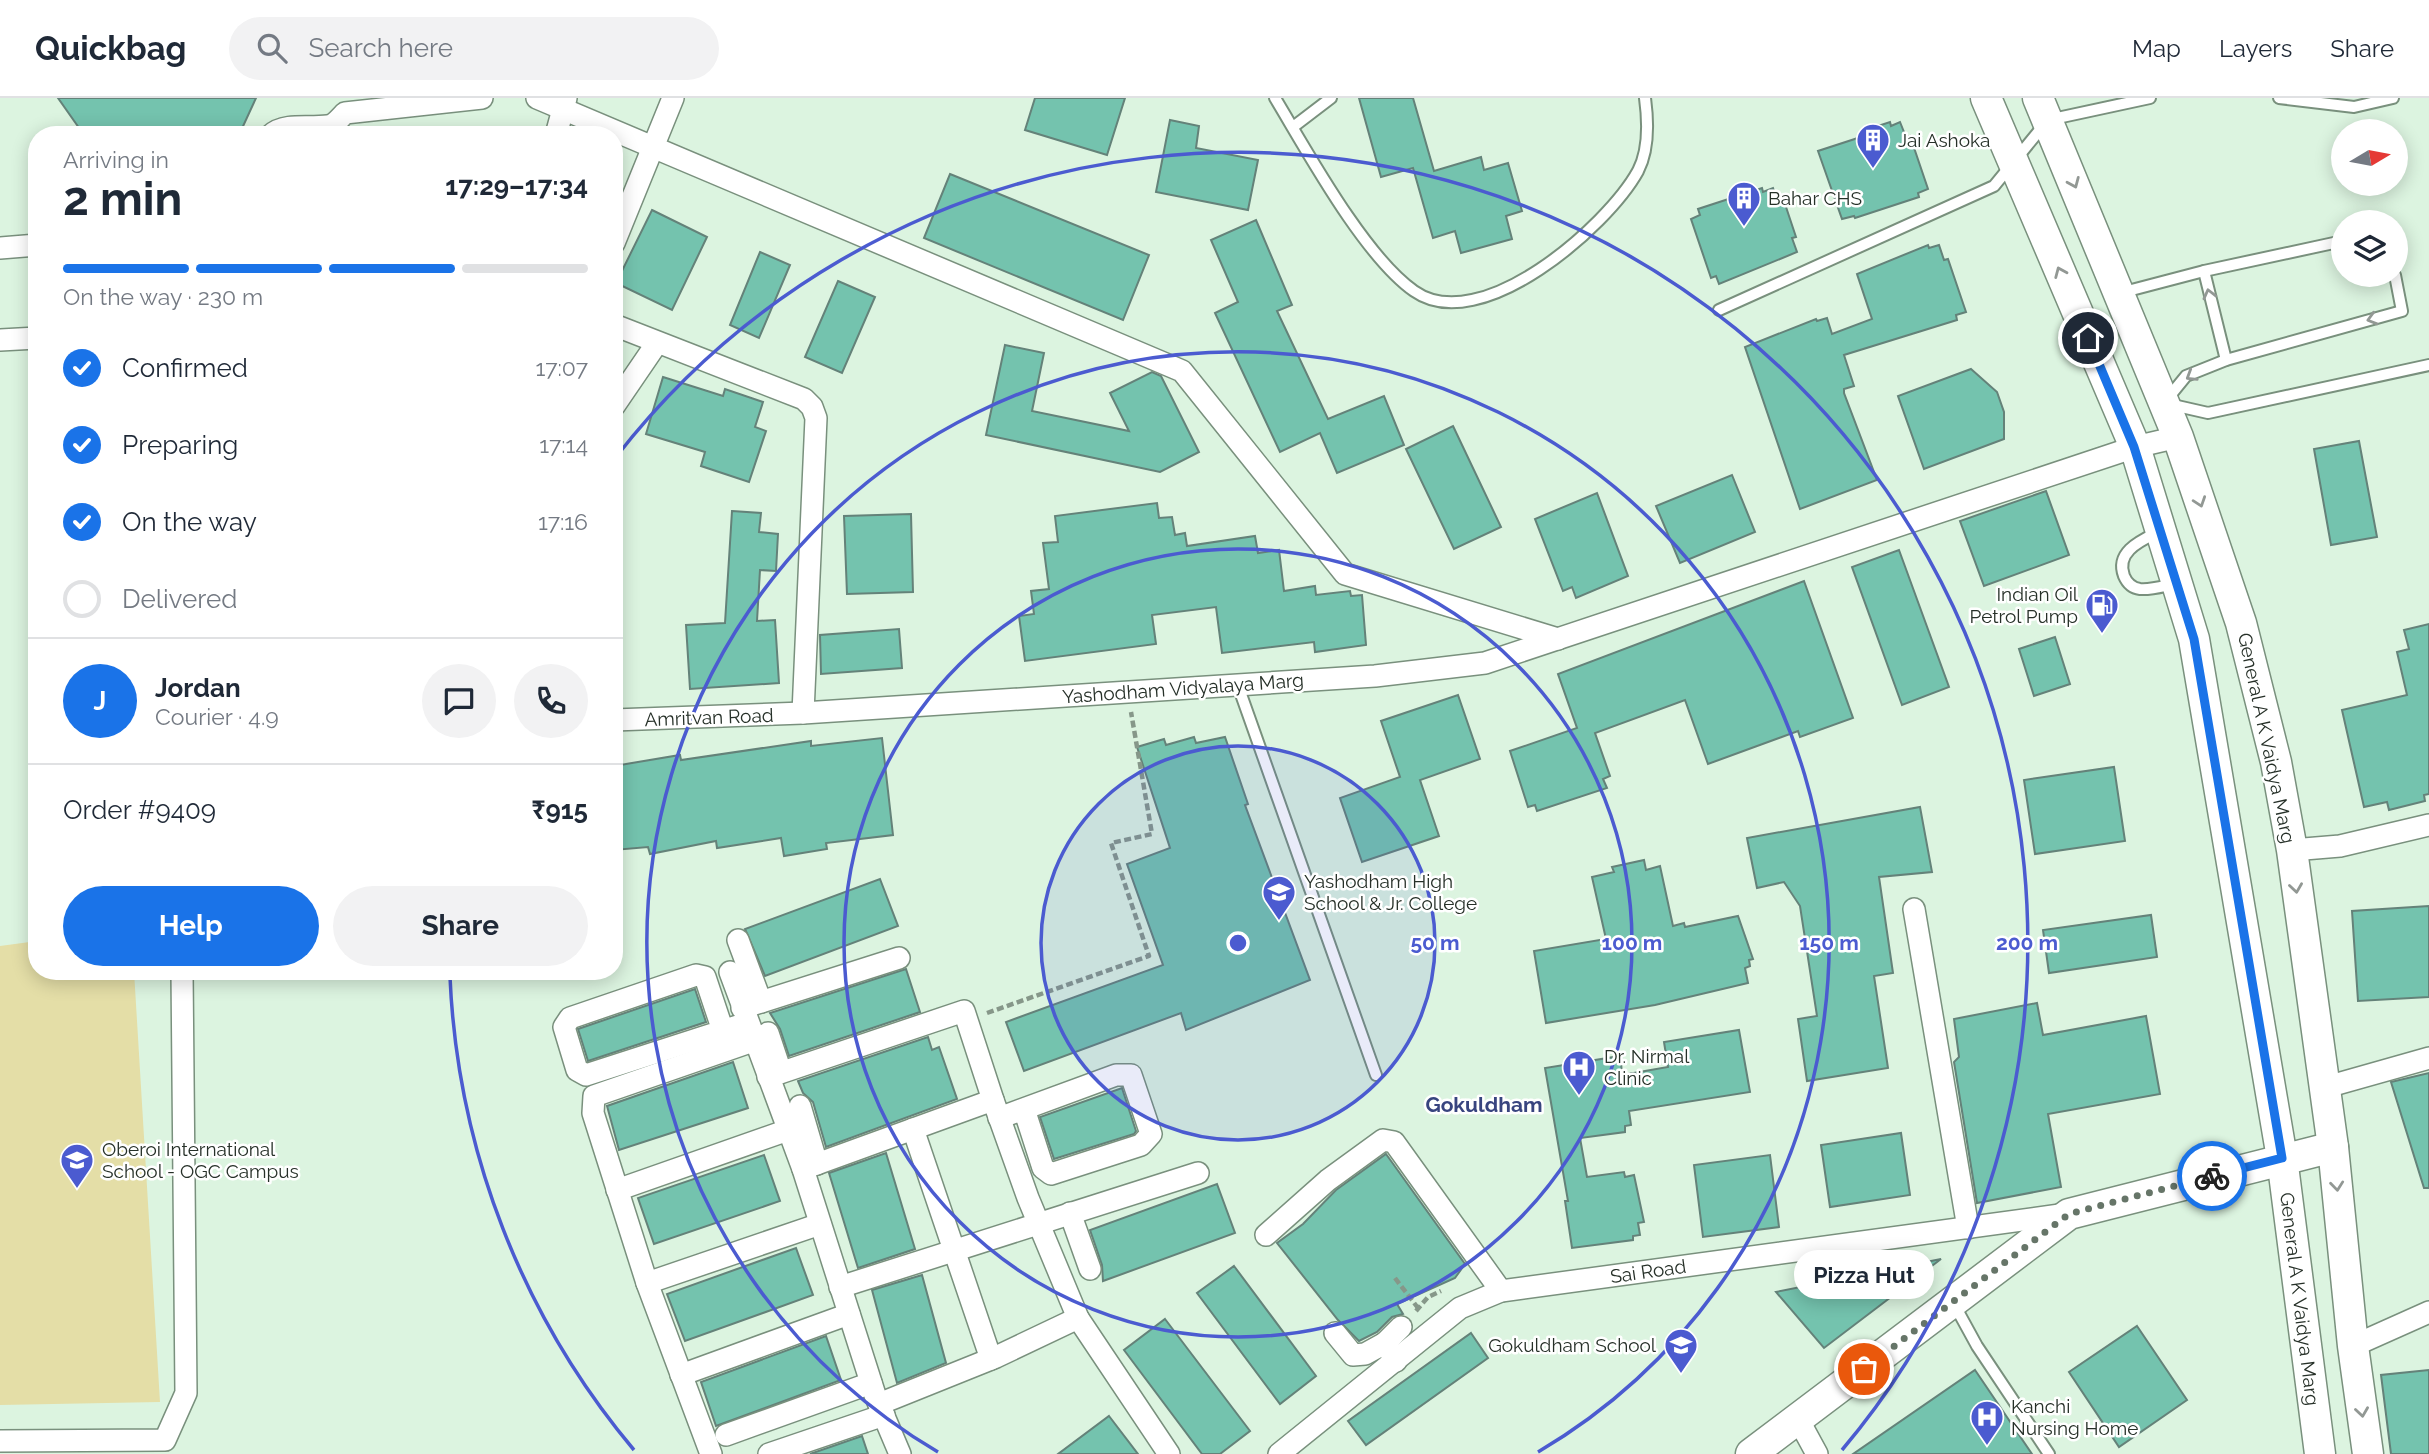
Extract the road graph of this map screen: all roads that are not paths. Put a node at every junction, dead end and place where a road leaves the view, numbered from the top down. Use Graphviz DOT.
graph roads {
  1 [pos="482,98"];
  2 [pos="537,98"];
  3 [pos="673,98"];
  4 [pos="1275,98"];
  5 [pos="1331,98"];
  6 [pos="1645,98"];
  7 [pos="1986,98"];
  8 [pos="2150,98"];
  9 [pos="2279,98"];
  10 [pos="2393,98"];
  11 [pos="564,103"];
  12 [pos="2043,109"];
  13 [pos="335,126"];
  14 [pos="558,126"];
  15 [pos="612,126"];
  16 [pos="1293,127"];
  17 [pos="623,131"];
  18 [pos="652,145"];
  19 [pos="2013,160"];
  20 [pos="623,224"];
  21 [pos="2331,244"];
  22 [pos="28,246"];
  23 [pos="0,248"];
  24 [pos="2204,271"];
  25 [pos="2397,287"];
  26 [pos="2120,293"];
  27 [pos="1719,310"];
  28 [pos="623,329"];
  29 [pos="28,338"];
  30 [pos="0,340"];
  31 [pos="657,343"];
  32 [pos="2226,360"];
  33 [pos="2429,365"];
  34 [pos="623,393"];
  35 [pos="2164,404"];
  36 [pos="2178,437"];
  37 [pos="2134,447"];
  38 [pos="2161,530"];
  39 [pos="2177,583"];
  40 [pos="1558,639"];
  41 [pos="1237,683"];
  42 [pos="803,713"];
  43 [pos="623,720"];
  44 [pos="2429,825"];
  45 [pos="2291,850"];
  46 [pos="1914,909"];
  47 [pos="738,940"];
  48 [pos="899,958"];
  49 [pos="730,972"];
  50 [pos="182,980"];
  51 [pos="754,1021"];
  52 [pos="723,1031"];
  53 [pos="2429,1058"];
  54 [pos="774,1074"];
  55 [pos="1376,1075"];
  56 [pos="2323,1088"];
  57 [pos="800,1106"];
  58 [pos="996,1109"];
  59 [pos="1024,1109"];
  60 [pos="913,1129"];
  61 [pos="788,1130"];
  62 [pos="2333,1147"];
  63 [pos="2282,1158"];
  64 [pos="810,1167"];
  65 [pos="1198,1173"];
  66 [pos="617,1190"];
  67 [pos="1070,1213"];
  68 [pos="2069,1214"];
  69 [pos="1038,1223"];
  70 [pos="820,1224"];
  71 [pos="1968,1228"];
  72 [pos="1266,1235"];
  73 [pos="953,1250"];
  74 [pos="1090,1269"];
  75 [pos="647,1283"];
  76 [pos="840,1287"];
  77 [pos="1502,1291"];
  78 [pos="1953,1301"];
  79 [pos="2429,1312"];
  80 [pos="849,1314"];
  81 [pos="1078,1318"];
  82 [pos="1401,1327"];
  83 [pos="1335,1333"];
  84 [pos="1385,1343"];
  85 [pos="2353,1346"];
  86 [pos="991,1359"];
  87 [pos="1396,1361"];
  88 [pos="681,1374"];
  89 [pos="871,1383"];
  90 [pos="881,1410"];
  91 [pos="1798,1419"];
  92 [pos="726,1435"];
  93 [pos="0,1441"];
  94 [pos="711,1454"];
  95 [pos="769,1454"];
  96 [pos="900,1454"];
  97 [pos="1169,1454"];
  98 [pos="1279,1454"];
  99 [pos="1751,1454"];
  100 [pos="1817,1454"];
  101 [pos="2049,1454"];
  102 [pos="2320,1454"];
  103 [pos="2368,1454"];
  1 -- 13 [label="street"];
  2 -- 11 [label="street"];
  3 -- 18 [label="street"];
  4 -- 16 [label="lane"];
  5 -- 16 [label="lane"];
  6 -- 16 [label="lane"];
  7 -- 19 [label="main road, General A K Vaidya Marg"];
  8 -- 12 [label="lane"];
  9 -- 10 [label="lane"];
  11 -- 14 [label="street"];
  11 -- 15 [label="street"];
  12 -- 19 [label="lane"];
  12 -- 26 [label="main road, General A K Vaidya Marg, one-way"];
  17 -- 18 [label="street"];
  18 -- 20 [label="street"];
  18 -- 40 [label="street"];
  19 -- 27 [label="lane"];
  37 -- 19 [label="main road, General A K Vaidya Marg, one-way"];
  21 -- 24 [label="lane"];
  22 -- 23 [label="street"];
  24 -- 26 [label="lane"];
  32 -- 24 [label="lane, one-way"];
  25 -- 32 [label="lane, one-way"];
  26 -- 35 [label="main road, General A K Vaidya Marg"];
  28 -- 31 [label="street"];
  29 -- 30 [label="street"];
  31 -- 34 [label="street"];
  31 -- 42 [label="street"];
  32 -- 35 [label="lane, one-way"];
  33 -- 35 [label="lane"];
  35 -- 36 [label="main road, General A K Vaidya Marg"];
  36 -- 37 [label="street, Yashodham Vidyalaya Marg"];
  36 -- 45 [label="main road, General A K Vaidya Marg, one-way"];
  37 -- 38 [label="main road, General A K Vaidya Marg"];
  37 -- 40 [label="street, Yashodham Vidyalaya Marg"];
  38 -- 39 [label="main road, General A K Vaidya Marg"];
  38 -- 39 [label="lane"];
  39 -- 63 [label="main road, General A K Vaidya Marg"];
  40 -- 41 [label="street, Yashodham Vidyalaya Marg"];
  41 -- 42 [label="street, Yashodham Vidyalaya Marg"];
  41 -- 55 [label="lane"];
  42 -- 43 [label="street, Amritvan Road"];
  44 -- 45 [label="street"];
  45 -- 56 [label="main road, General A K Vaidya Marg, one-way"];
  46 -- 71 [label="street"];
  47 -- 51 [label="street"];
  48 -- 51 [label="street"];
  49 -- 51 [label="street"];
  50 -- 93 [label="street"];
  51 -- 52 [label="street"];
  51 -- 54 [label="street"];
  51 -- 66 [label="street"];
  52 -- 52 [label="street"];
  53 -- 56 [label="street"];
  54 -- 58 [label="street"];
  54 -- 61 [label="street"];
  56 -- 62 [label="main road, General A K Vaidya Marg"];
  57 -- 64 [label="street"];
  58 -- 59 [label="street"];
  58 -- 60 [label="street"];
  58 -- 69 [label="street"];
  59 -- 59 [label="street"];
  60 -- 64 [label="street"];
  60 -- 73 [label="street"];
  61 -- 64 [label="street"];
  61 -- 66 [label="street"];
  62 -- 63 [label="main road"];
  62 -- 85 [label="main road, General A K Vaidya Marg, one-way"];
  63 -- 68 [label="main road"];
  63 -- 102 [label="main road, General A K Vaidya Marg"];
  64 -- 70 [label="street"];
  65 -- 67 [label="street"];
  66 -- 75 [label="street"];
  67 -- 69 [label="street"];
  67 -- 74 [label="street"];
  68 -- 71 [label="street, Sai Road"];
  68 -- 78 [label="main road"];
  69 -- 73 [label="street"];
  69 -- 81 [label="street"];
  70 -- 75 [label="street"];
  70 -- 76 [label="street"];
  71 -- 77 [label="street, Sai Road"];
  72 -- 77 [label="street"];
  73 -- 76 [label="street"];
  73 -- 86 [label="street"];
  75 -- 88 [label="street"];
  76 -- 80 [label="street"];
  77 -- 87 [label="street, Sai Road"];
  78 -- 91 [label="main road"];
  78 -- 101 [label="lane"];
  79 -- 85 [label="street"];
  80 -- 88 [label="street"];
  80 -- 89 [label="street"];
  81 -- 86 [label="street"];
  81 -- 97 [label="street"];
  82 -- 84 [label="street"];
  83 -- 84 [label="street"];
  84 -- 87 [label="street"];
  85 -- 103 [label="main road, General A K Vaidya Marg, one-way"];
  86 -- 90 [label="street"];
  87 -- 98 [label="street, Sai Road"];
  88 -- 94 [label="street"];
  89 -- 90 [label="street"];
  89 -- 92 [label="street"];
  90 -- 95 [label="street"];
  90 -- 96 [label="street"];
  91 -- 99 [label="main road"];
  91 -- 100 [label="street"];
}
